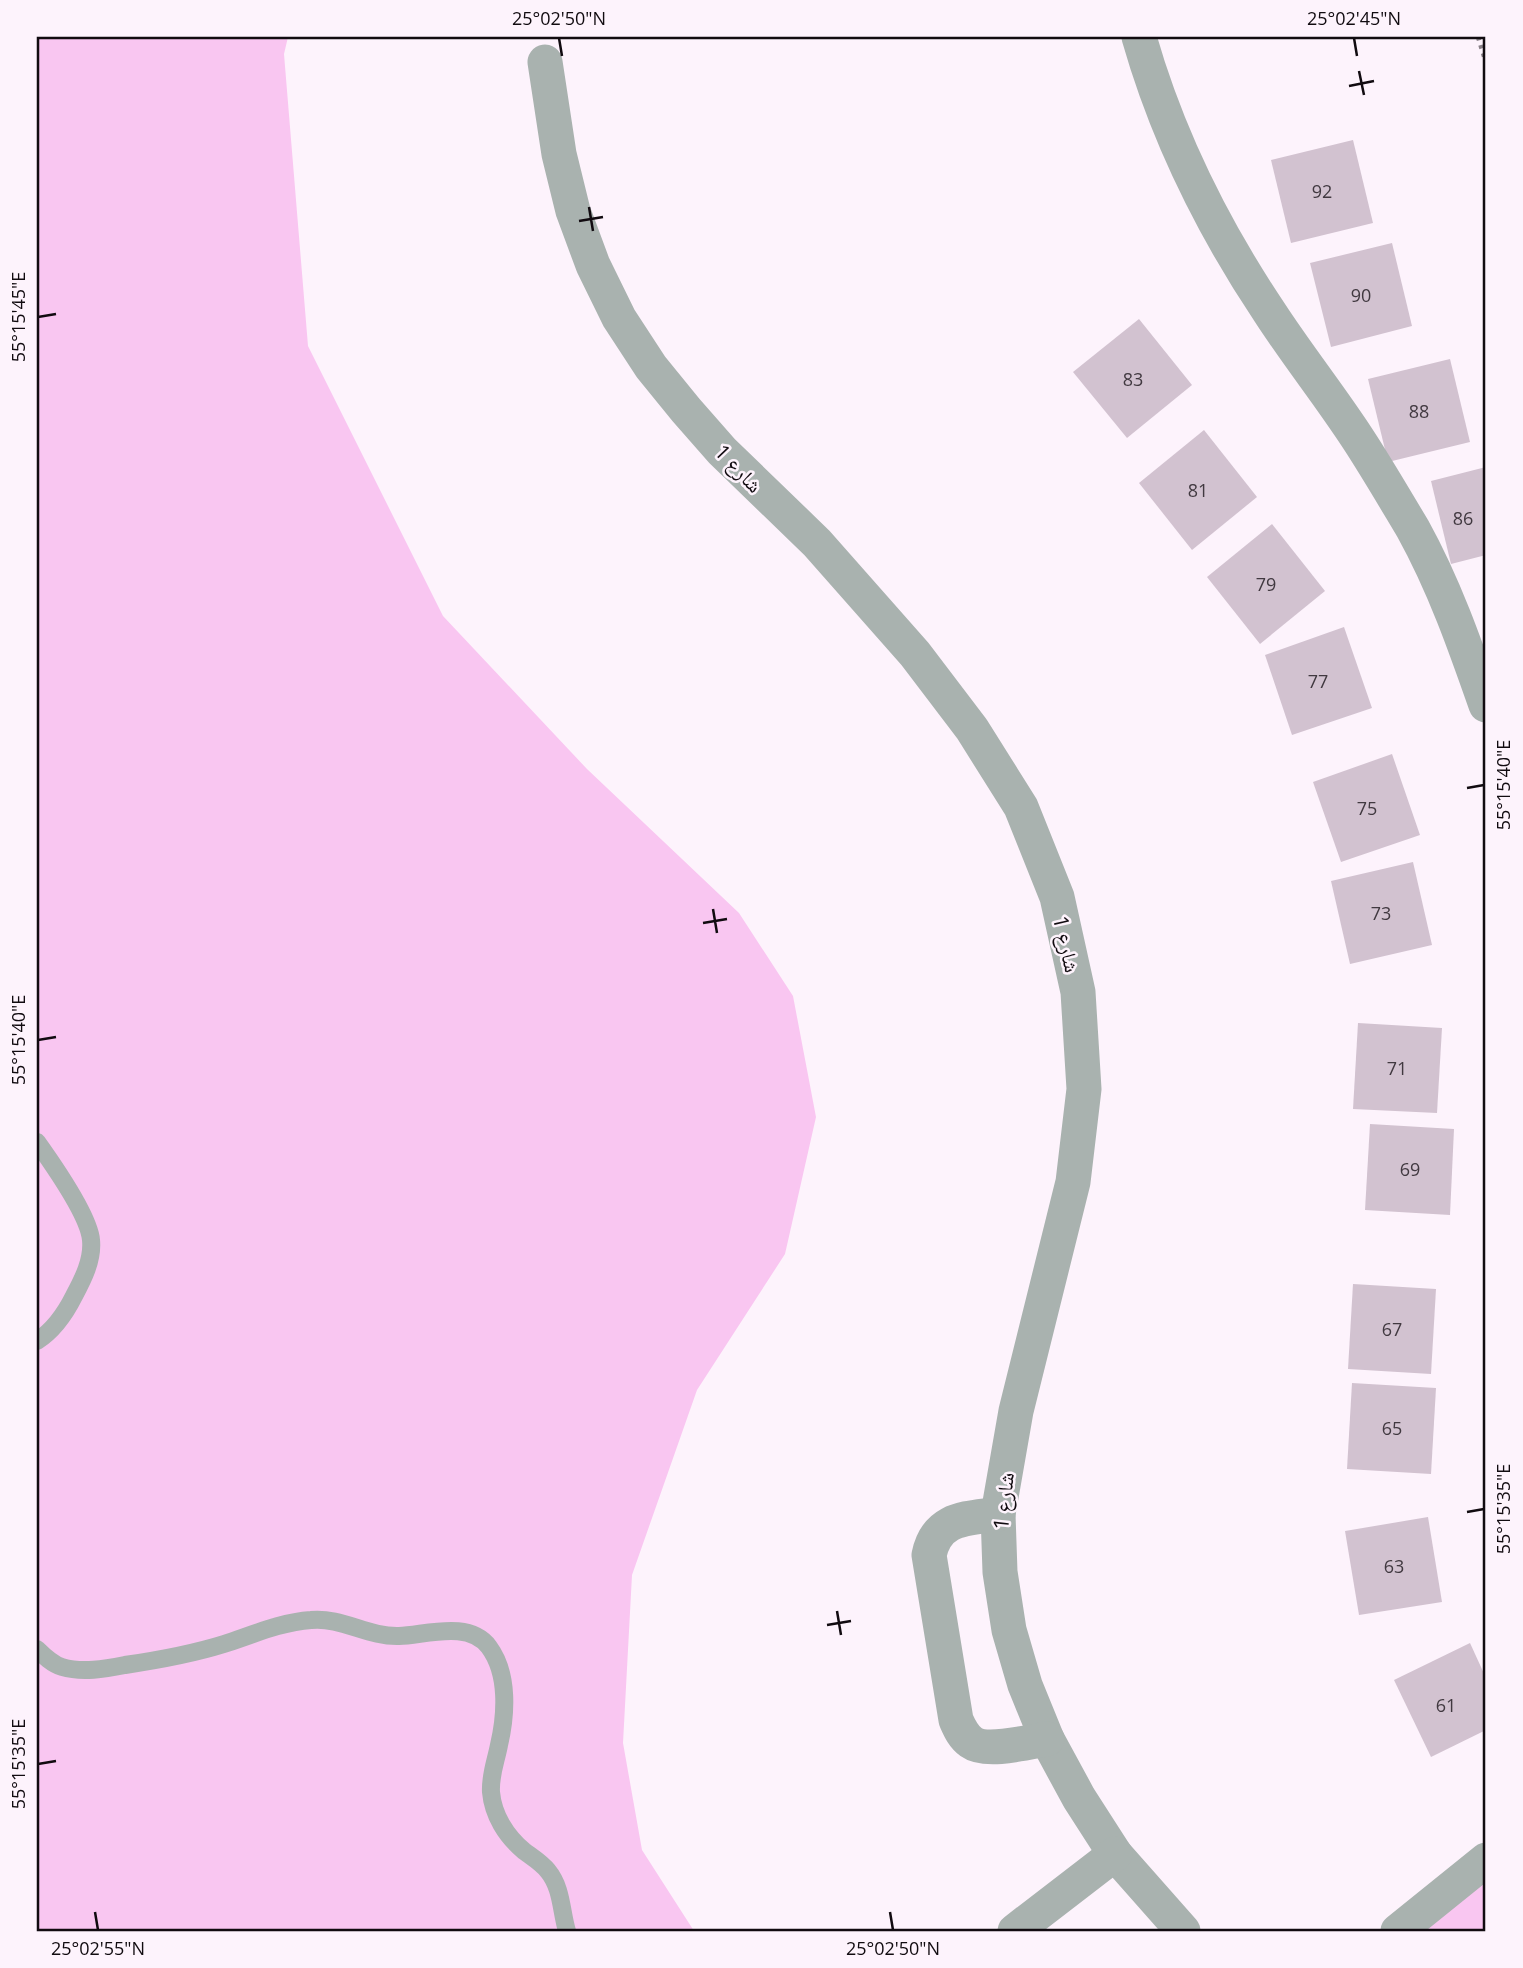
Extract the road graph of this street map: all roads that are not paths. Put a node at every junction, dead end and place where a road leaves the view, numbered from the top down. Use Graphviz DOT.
graph roads {
  1 [pos="1139,37"];
  2 [pos="545,62"];
  3 [pos="1486,705"];
  4 [pos="37,1142"];
  5 [pos="37,1341"];
  6 [pos="998,1514"];
  7 [pos="37,1649"];
  8 [pos="1047,1739"];
  9 [pos="1115,1854"];
  10 [pos="1486,1860"];
  11 [pos="567,1931"];
  12 [pos="1015,1931"];
  13 [pos="1183,1931"];
  14 [pos="1398,1931"];
  1 -- 3 [label="street"];
  2 -- 6 [label="street, شارع 1"];
  4 -- 5 [label="lane"];
  6 -- 8 [label="street, شارع 1"];
  6 -- 8 [label="street"];
  7 -- 11 [label="lane"];
  8 -- 9 [label="street, شارع 1"];
  9 -- 12 [label="street"];
  9 -- 13 [label="street, شارع 1"];
  10 -- 14 [label="street"];
}
